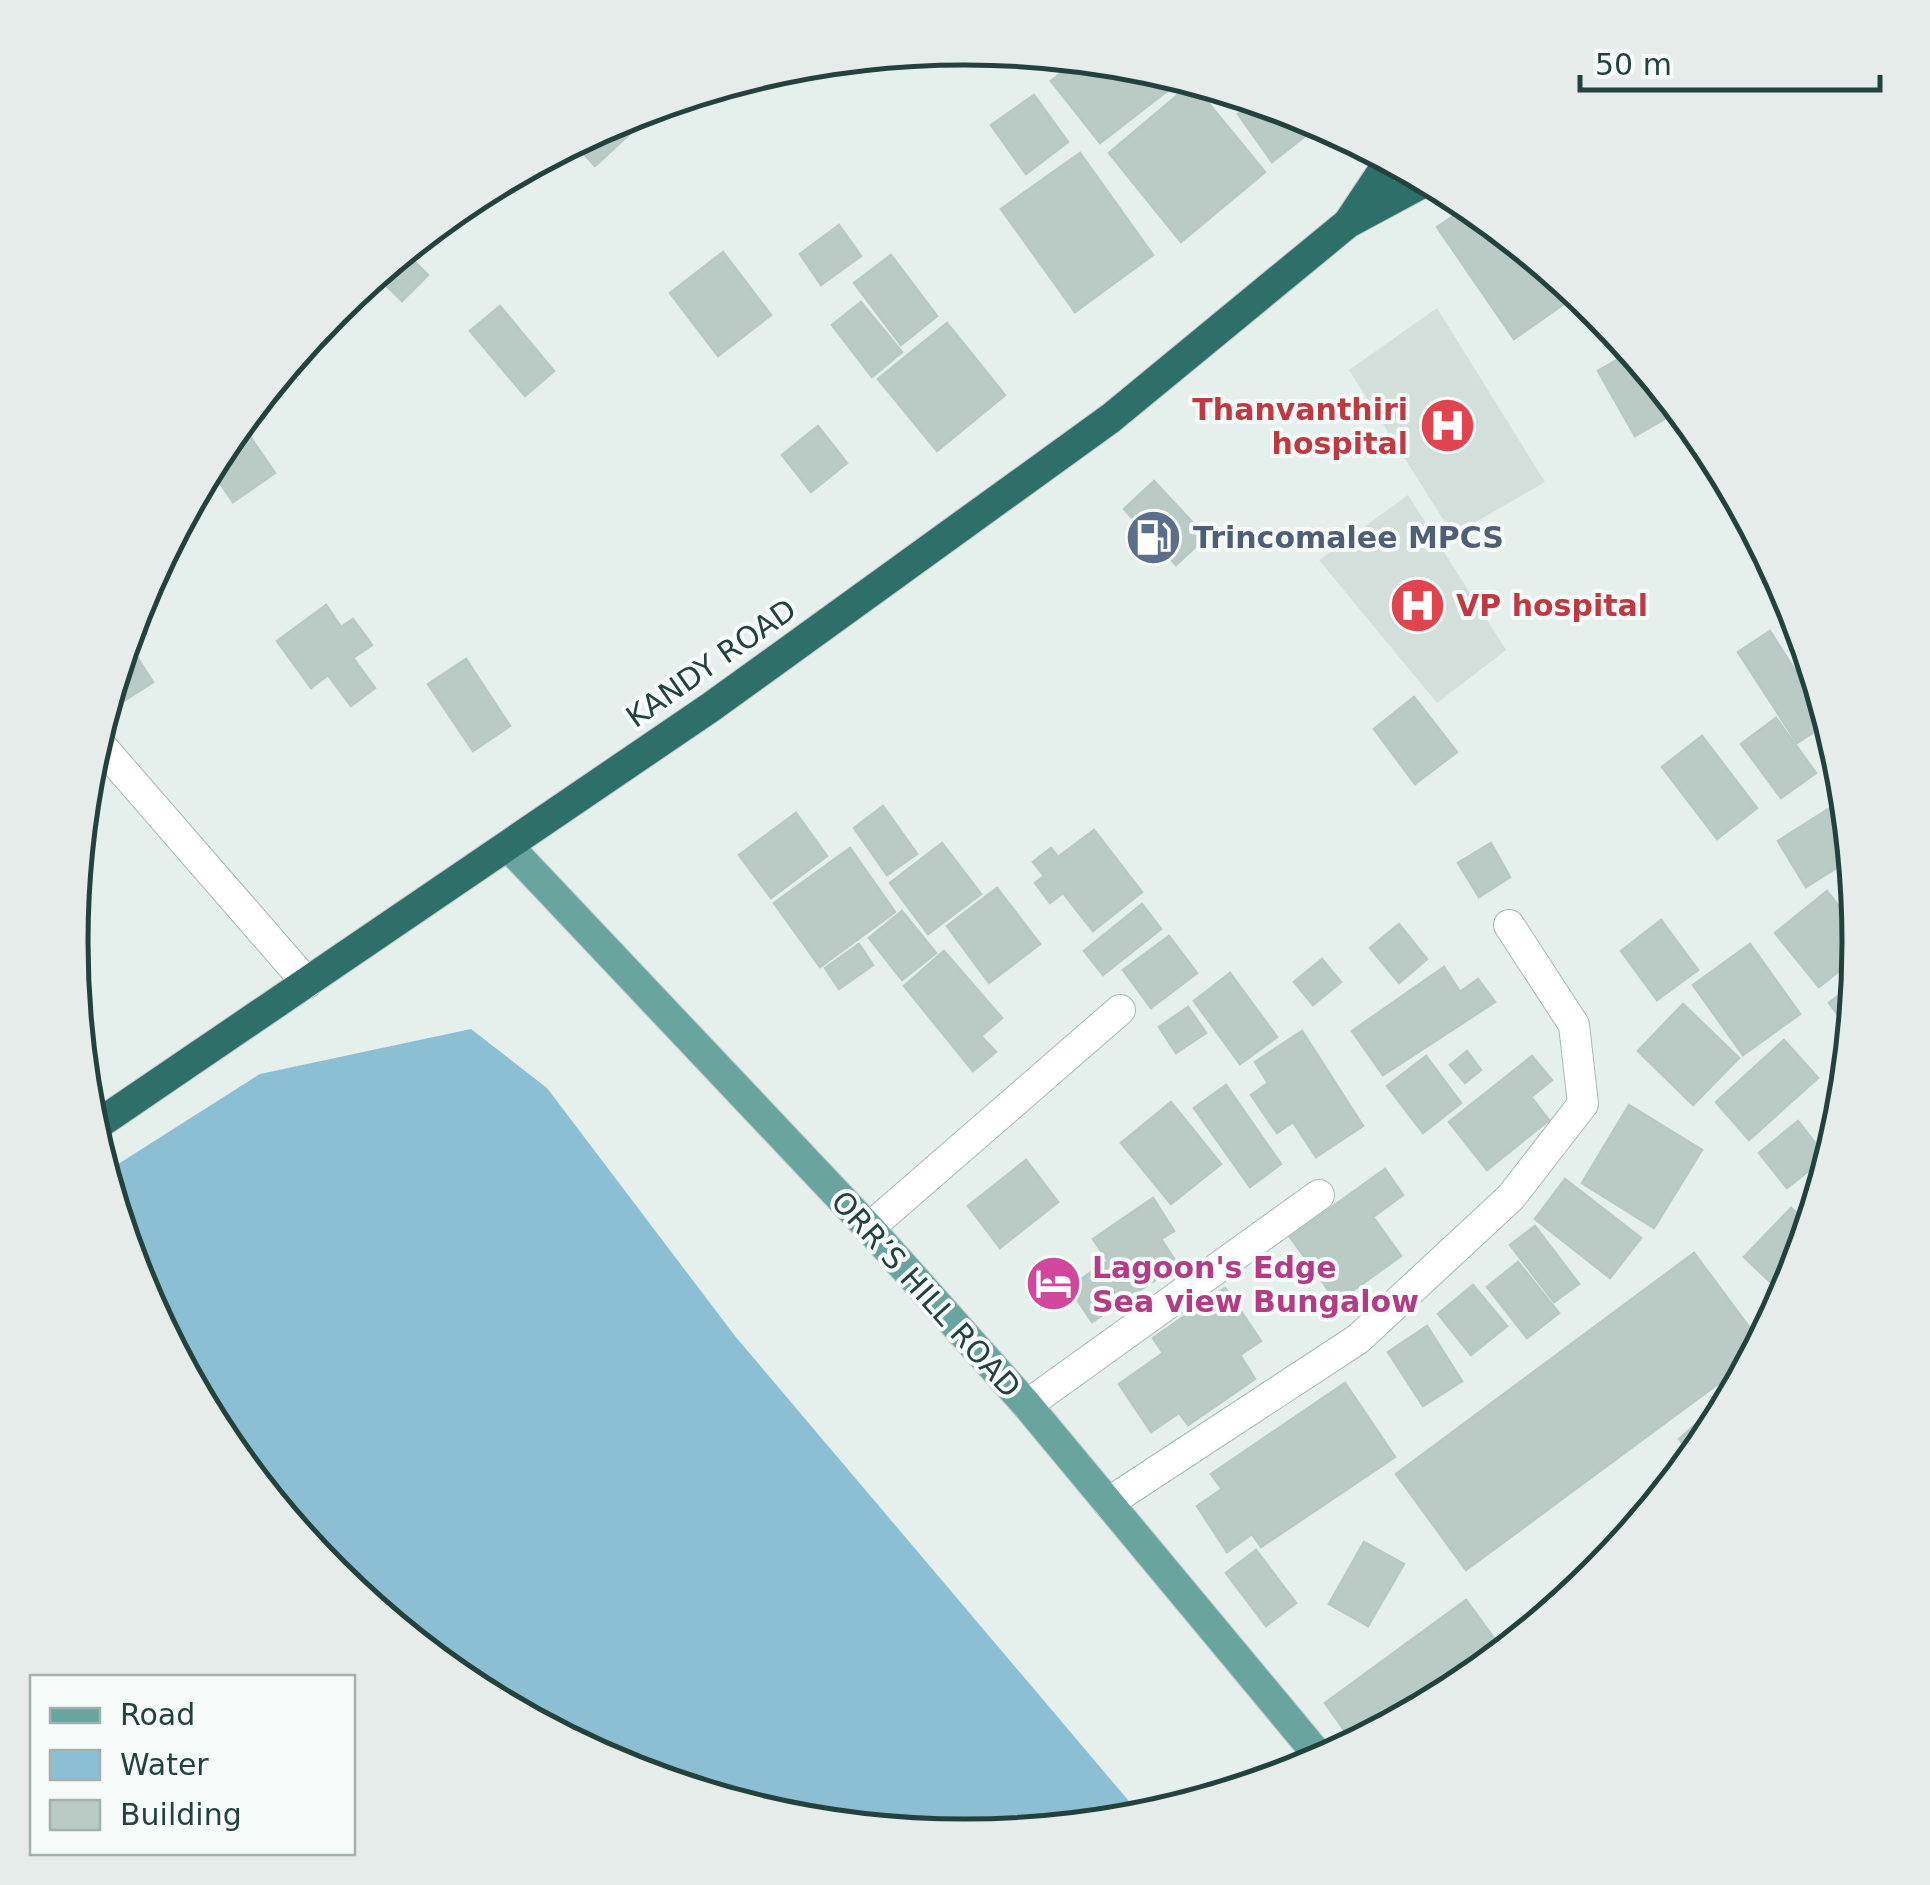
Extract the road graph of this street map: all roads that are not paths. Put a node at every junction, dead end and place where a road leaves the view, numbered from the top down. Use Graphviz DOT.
graph roads {
  1 [pos="1383,171"];
  2 [pos="1413,188"];
  3 [pos="1348,223"];
  4 [pos="108,754"];
  5 [pos="508,846"];
  6 [pos="1509,925"];
  7 [pos="307,984"];
  8 [pos="1120,1010"];
  9 [pos="105,1119"];
  10 [pos="1319,1195"];
  11 [pos="869,1228"];
  12 [pos="1027,1405"];
  13 [pos="1108,1503"];
  14 [pos="1312,1748"];
  1 -- 3 [label="highway, KANDY ROAD"];
  2 -- 3 [label="highway, KANDY ROAD"];
  3 -- 5 [label="highway, KANDY ROAD"];
  4 -- 7 [label="street"];
  5 -- 7 [label="highway, KANDY ROAD"];
  5 -- 11 [label="main road, ORR’S HILL ROAD"];
  6 -- 13 [label="street"];
  7 -- 9 [label="highway, KANDY ROAD"];
  8 -- 11 [label="street"];
  10 -- 12 [label="street"];
  11 -- 12 [label="main road, ORR’S HILL ROAD"];
  12 -- 13 [label="main road, ORR’S HILL ROAD"];
  13 -- 14 [label="main road, ORR’S HILL ROAD"];
}
